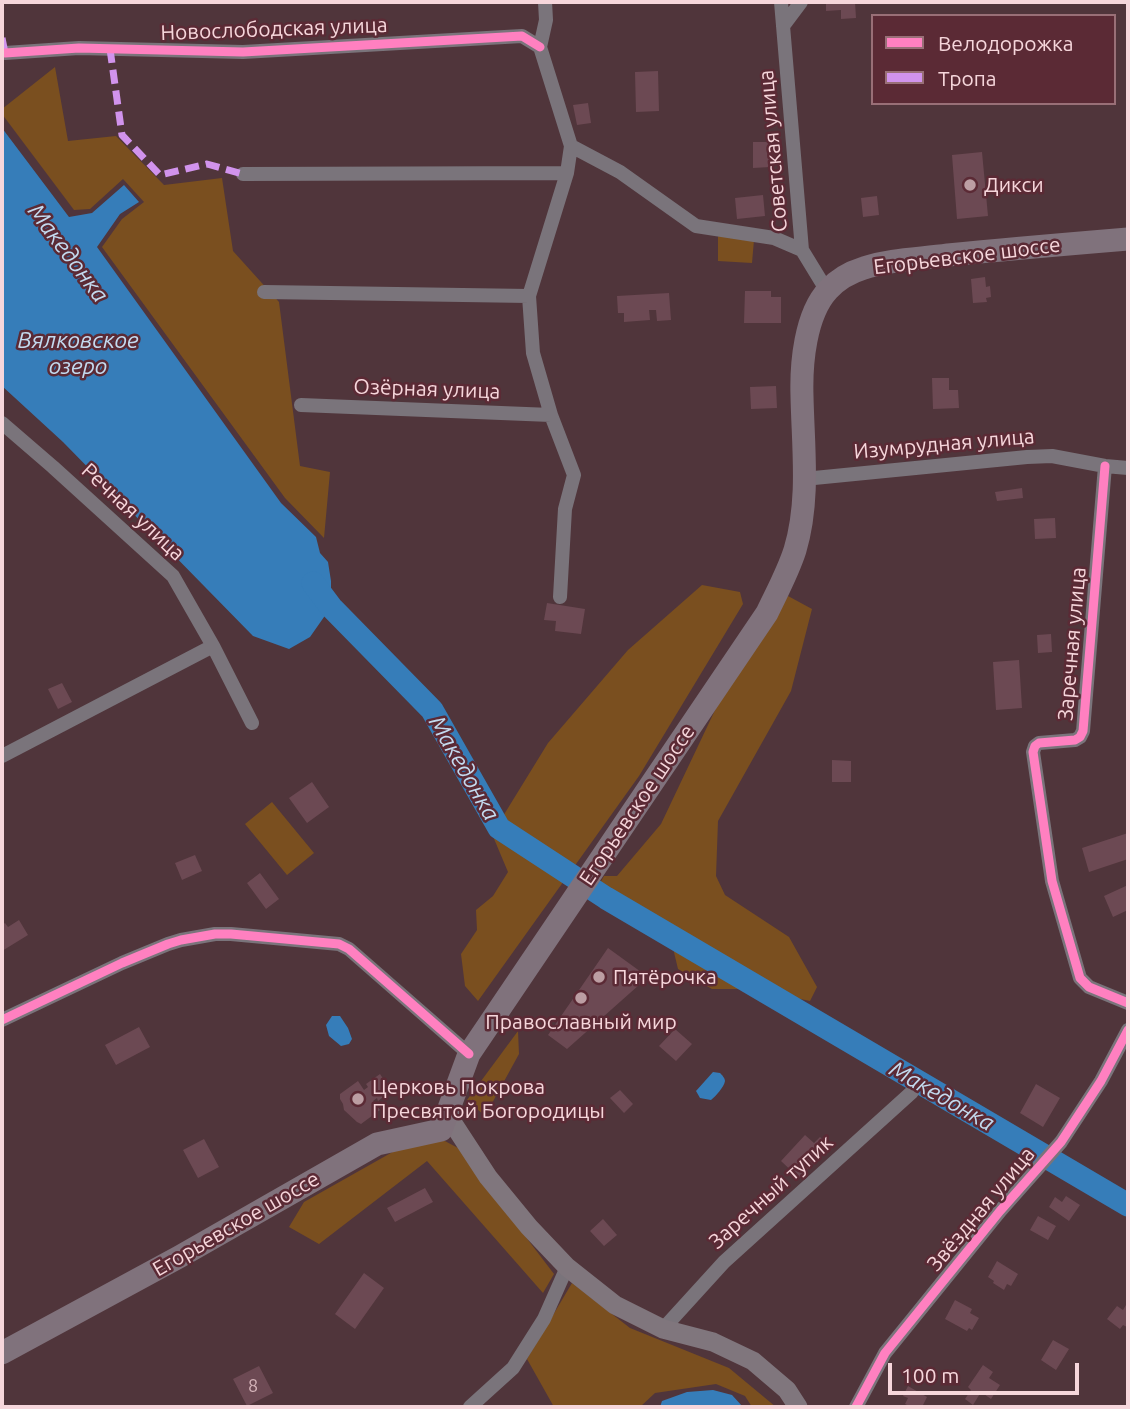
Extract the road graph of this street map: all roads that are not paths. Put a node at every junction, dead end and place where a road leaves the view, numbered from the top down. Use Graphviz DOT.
graph roads {
  1 [pos="545,2"];
  2 [pos="781,2"];
  3 [pos="801,2"];
  4 [pos="783,26"];
  5 [pos="540,47"];
  6 [pos="5,53"];
  7 [pos="571,146"];
  8 [pos="568,173"];
  9 [pos="243,174"];
  10 [pos="1128,239"];
  11 [pos="802,250"];
  12 [pos="827,291"];
  13 [pos="264,292"];
  14 [pos="528,296"];
  15 [pos="301,405"];
  16 [pos="551,415"];
  17 [pos="2,423"];
  18 [pos="1105,466"];
  19 [pos="1128,468"];
  20 [pos="804,479"];
  21 [pos="561,597"];
  22 [pos="213,646"];
  23 [pos="252,723"];
  24 [pos="2,756"];
  25 [pos="1128,1003"];
  26 [pos="2,1020"];
  27 [pos="1128,1030"];
  28 [pos="469,1054"];
  29 [pos="912,1092"];
  30 [pos="441,1130"];
  31 [pos="567,1267"];
  32 [pos="663,1329"];
  33 [pos="2,1353"];
  34 [pos="470,1407"];
  35 [pos="798,1407"];
  36 [pos="856,1407"];
  1 -- 5 [label="street"];
  2 -- 4 [label="street, Советская улица"];
  3 -- 4 [label="street"];
  4 -- 11 [label="street, Советская улица"];
  5 -- 6 [label="street, Новослободская улица"];
  5 -- 7 [label="street"];
  7 -- 8 [label="street"];
  7 -- 11 [label="street"];
  8 -- 9 [label="street"];
  8 -- 14 [label="street"];
  10 -- 12 [label="main road, Егорьевское шоссе"];
  11 -- 12 [label="street, Советская улица"];
  12 -- 20 [label="main road, Егорьевское шоссе"];
  13 -- 14 [label="street"];
  14 -- 16 [label="street"];
  15 -- 16 [label="street, Озёрная улица"];
  16 -- 21 [label="street"];
  17 -- 22 [label="street, Речная улица"];
  18 -- 19 [label="street, Изумрудная улица"];
  18 -- 20 [label="street, Изумрудная улица"];
  18 -- 25 [label="street, Заречная улица"];
  20 -- 28 [label="main road, Егорьевское шоссе"];
  22 -- 23 [label="street, Речная улица"];
  22 -- 24 [label="street"];
  26 -- 28 [label="street"];
  27 -- 36 [label="street, Звёздная улица"];
  28 -- 30 [label="main road, Егорьевское шоссе"];
  29 -- 32 [label="street, Заречный тупик"];
  30 -- 31 [label="main road"];
  30 -- 33 [label="main road, Егорьевское шоссе"];
  31 -- 32 [label="main road"];
  31 -- 34 [label="street"];
  32 -- 35 [label="main road"];
}
